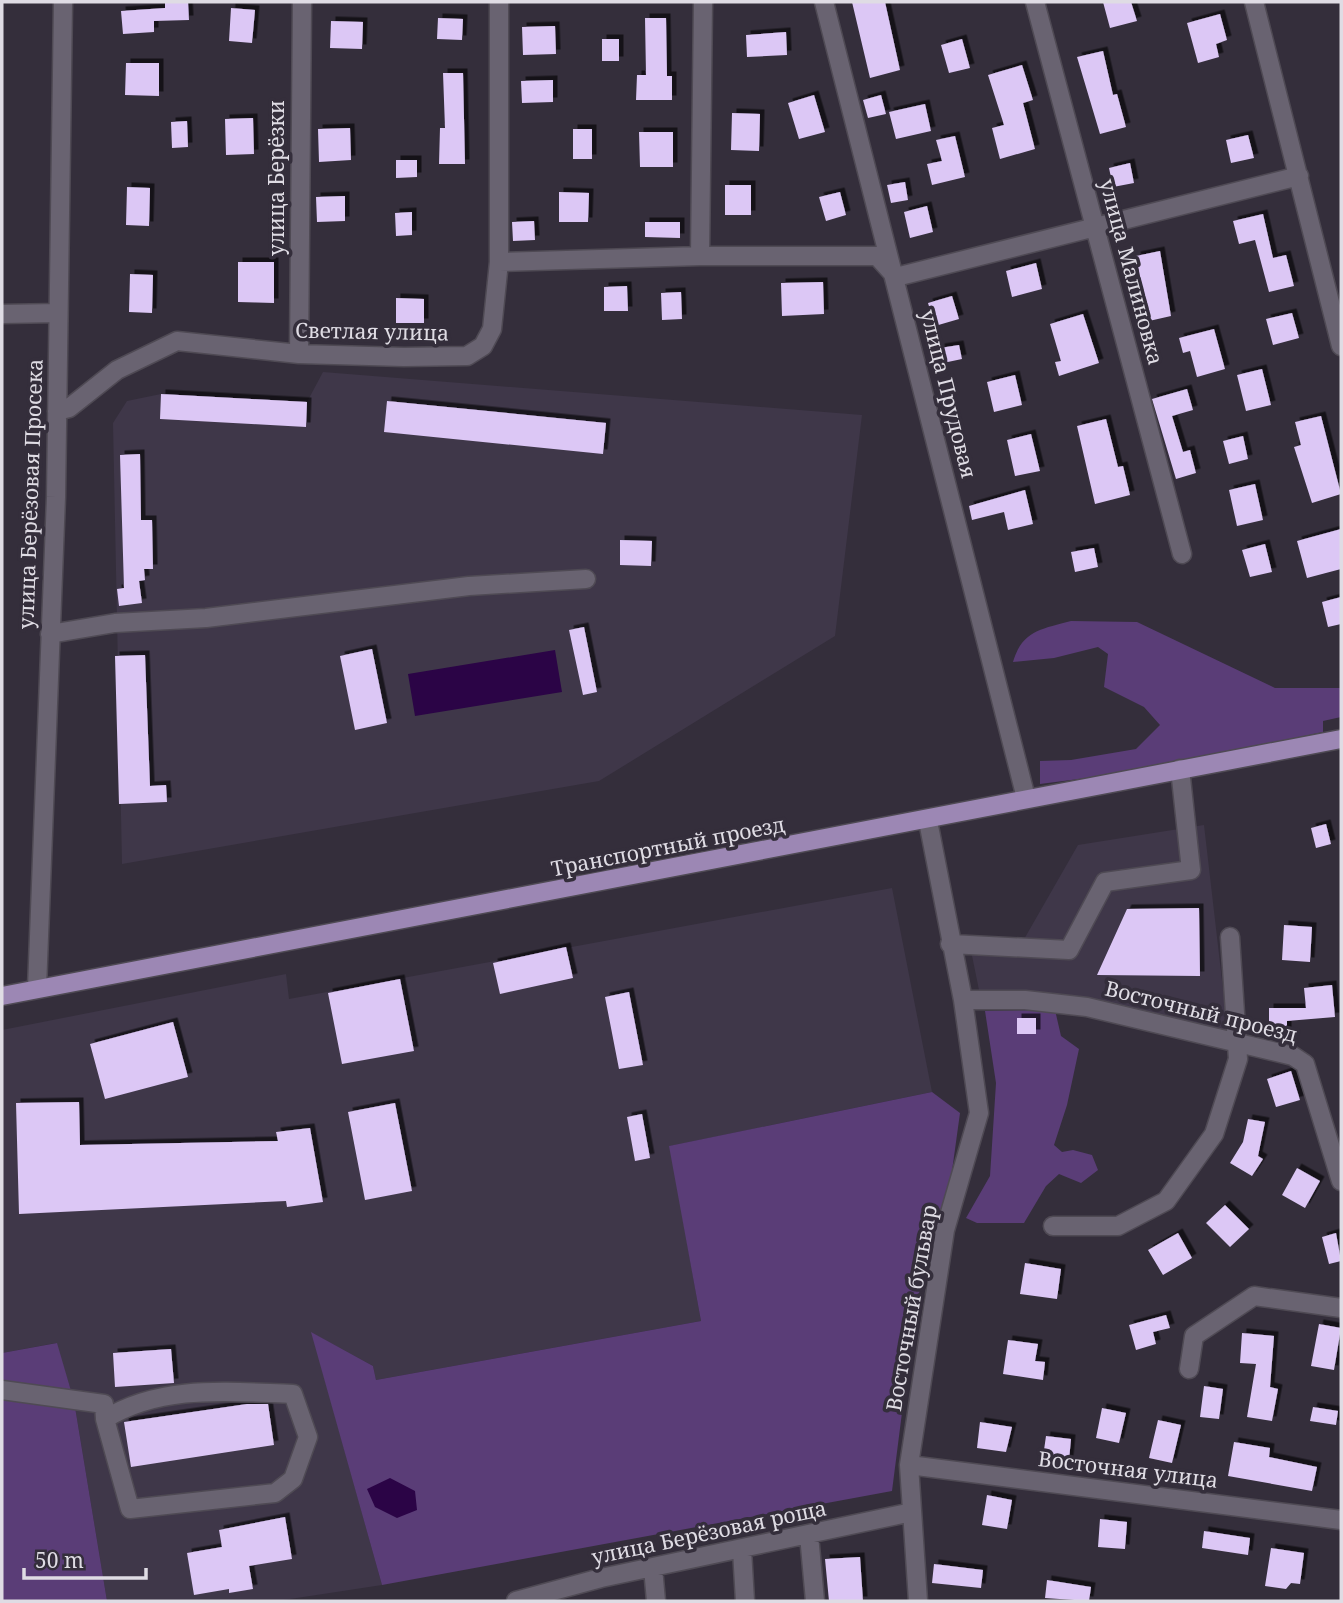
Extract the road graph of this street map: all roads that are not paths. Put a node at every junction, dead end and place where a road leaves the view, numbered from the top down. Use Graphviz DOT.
graph roads {
  1 [pos="63,2"];
  2 [pos="302,2"];
  3 [pos="499,2"];
  4 [pos="703,2"];
  5 [pos="824,2"];
  6 [pos="1035,2"];
  7 [pos="1254,2"];
  8 [pos="1299,176"];
  9 [pos="1095,226"];
  10 [pos="700,256"];
  11 [pos="499,262"];
  12 [pos="896,277"];
  13 [pos="58,313"];
  14 [pos="2,314"];
  15 [pos="1341,346"];
  16 [pos="299,354"];
  17 [pos="57,411"];
  18 [pos="1182,554"];
  19 [pos="586,579"];
  20 [pos="50,634"];
  21 [pos="1341,739"];
  22 [pos="1180,769"];
  23 [pos="1026,798"];
  24 [pos="928,821"];
  25 [pos="1230,937"];
  26 [pos="950,944"];
  27 [pos="37,988"];
  28 [pos="2,995"];
  29 [pos="963,1000"];
  30 [pos="1235,1042"];
  31 [pos="1341,1181"];
  32 [pos="1053,1226"];
  33 [pos="1341,1308"];
  34 [pos="1189,1369"];
  35 [pos="2,1390"];
  36 [pos="105,1419"];
  37 [pos="909,1465"];
  38 [pos="912,1512"];
  39 [pos="1341,1516"];
  40 [pos="809,1535"];
  41 [pos="742,1550"];
  42 [pos="653,1568"];
  43 [pos="569,1594"];
  44 [pos="516,1601"];
  45 [pos="656,1601"];
  46 [pos="745,1601"];
  47 [pos="816,1601"];
  48 [pos="918,1601"];
  1 -- 13 [label="street, улица Берёзовая Просека"];
  2 -- 16 [label="street, улица Берёзки"];
  3 -- 11 [label="street, Светлая улица"];
  4 -- 10 [label="street"];
  5 -- 12 [label="street, улица Прудовая"];
  6 -- 9 [label="street, улица Малиновка"];
  7 -- 8 [label="street"];
  8 -- 9 [label="street"];
  8 -- 15 [label="street"];
  9 -- 12 [label="street"];
  9 -- 18 [label="street, улица Малиновка"];
  10 -- 11 [label="street"];
  10 -- 12 [label="street"];
  11 -- 16 [label="street, Светлая улица"];
  12 -- 23 [label="street, улица Прудовая"];
  13 -- 14 [label="street"];
  13 -- 17 [label="street, улица Берёзовая Просека"];
  16 -- 17 [label="street, Светлая улица"];
  17 -- 20 [label="street, улица Берёзовая Просека"];
  19 -- 20 [label="street"];
  20 -- 27 [label="street, улица Берёзовая Просека"];
  21 -- 22 [label="main road, Транспортный проезд"];
  22 -- 23 [label="main road, Транспортный проезд"];
  22 -- 26 [label="street"];
  23 -- 24 [label="main road, Транспортный проезд"];
  24 -- 26 [label="street, Восточный бульвар"];
  24 -- 27 [label="main road, Транспортный проезд"];
  25 -- 30 [label="street"];
  26 -- 29 [label="street, Восточный бульвар"];
  27 -- 28 [label="main road, Транспортный проезд"];
  29 -- 30 [label="street, Восточный проезд"];
  29 -- 37 [label="street, Восточный бульвар"];
  30 -- 31 [label="street, Восточный проезд"];
  30 -- 32 [label="street"];
  33 -- 34 [label="street"];
  35 -- 36 [label="street"];
  36 -- 36 [label="street"];
  37 -- 38 [label="street, Восточный бульвар"];
  37 -- 39 [label="street, Восточная улица"];
  38 -- 40 [label="street, улица Берёзовая роща"];
  38 -- 48 [label="street, Восточный бульвар"];
  40 -- 41 [label="street, улица Берёзовая роща"];
  40 -- 47 [label="street"];
  41 -- 42 [label="street, улица Берёзовая роща"];
  41 -- 46 [label="street"];
  42 -- 43 [label="street, улица Берёзовая роща"];
  42 -- 45 [label="street"];
  43 -- 44 [label="street, улица Берёзовая роща"];
}
